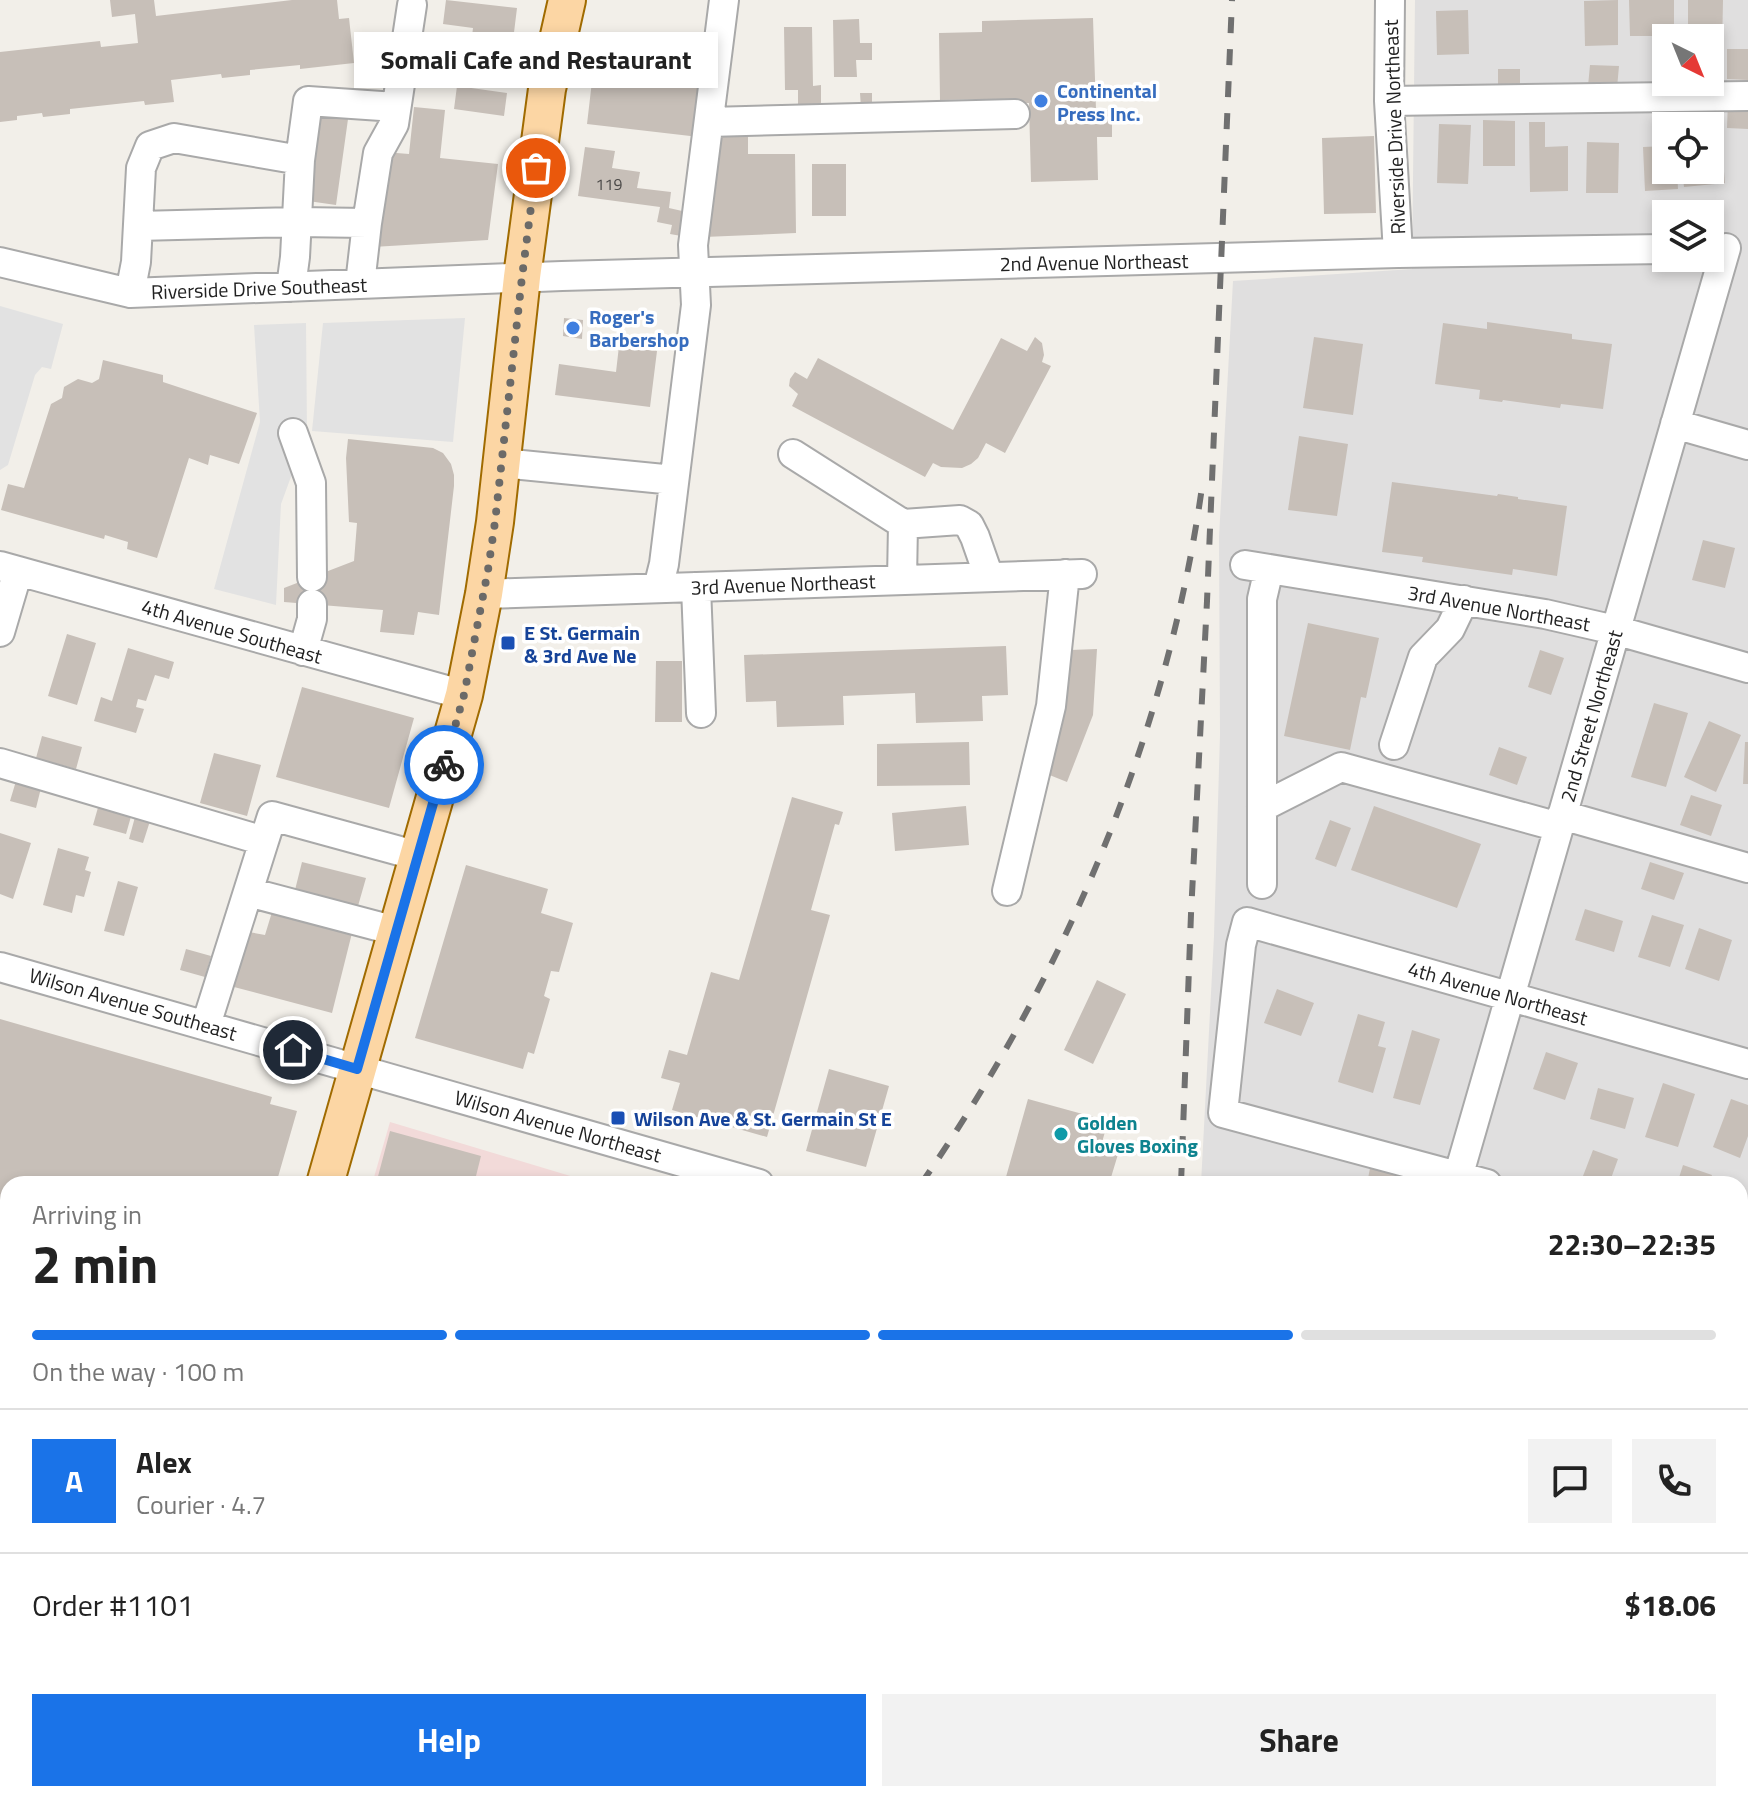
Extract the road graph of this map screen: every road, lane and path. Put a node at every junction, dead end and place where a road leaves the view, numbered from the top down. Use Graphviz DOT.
graph roads {
  1 [pos="567,0"];
  2 [pos="724,0"];
  3 [pos="1390,0"];
  4 [pos="412,5"];
  5 [pos="1748,96"];
  6 [pos="1389,101"];
  7 [pos="396,107"];
  8 [pos="1015,114"];
  9 [pos="709,122"];
  10 [pos="300,160"];
  11 [pos="298,222"];
  12 [pos="367,223"];
  13 [pos="138,226"];
  14 [pos="1728,248"];
  15 [pos="1652,249"];
  16 [pos="1398,253"];
  17 [pos="0,262"];
  18 [pos="695,272"];
  19 [pos="522,277"];
  20 [pos="360,284"];
  21 [pos="291,287"];
  22 [pos="130,293"];
  23 [pos="1675,424"];
  24 [pos="293,433"];
  25 [pos="1748,445"];
  26 [pos="793,454"];
  27 [pos="501,463"];
  28 [pos="674,480"];
  29 [pos="903,524"];
  30 [pos="9,569"];
  31 [pos="989,577"];
  32 [pos="902,580"];
  33 [pos="696,587"];
  34 [pos="658,588"];
  35 [pos="484,594"];
  36 [pos="1464,600"];
  37 [pos="1615,630"];
  38 [pos="0,632"];
  39 [pos="303,651"];
  40 [pos="1748,668"];
  41 [pos="464,695"];
  42 [pos="701,713"];
  43 [pos="1394,745"];
  44 [pos="0,763"];
  45 [pos="1262,807"];
  46 [pos="1560,821"];
  47 [pos="264,841"];
  48 [pos="418,856"];
  49 [pos="1748,868"];
  50 [pos="1262,884"];
  51 [pos="1007,891"];
  52 [pos="248,892"];
  53 [pos="396,931"];
  54 [pos="0,967"];
  55 [pos="1509,995"];
  56 [pos="206,1025"];
  57 [pos="1748,1064"];
  58 [pos="357,1069"];
  59 [pos="327,1176"];
  60 [pos="731,1176"];
  61 [pos="1443,1176"];
  62 [pos="1458,1176"];
  1 -- 19 [label="main road"];
  2 -- 9 [label="street"];
  3 -- 6 [label="street, Riverside Drive Northeast"];
  4 -- 7 [label="street"];
  5 -- 6 [label="street"];
  6 -- 16 [label="street, Riverside Drive Northeast"];
  7 -- 10 [label="street"];
  7 -- 12 [label="street"];
  8 -- 9 [label="street"];
  9 -- 18 [label="street"];
  10 -- 11 [label="street"];
  10 -- 13 [label="street"];
  11 -- 12 [label="street"];
  11 -- 13 [label="street"];
  11 -- 21 [label="street"];
  12 -- 20 [label="street"];
  13 -- 22 [label="street"];
  14 -- 23 [label="street, 2nd Street Northeast"];
  15 -- 16 [label="street, 2nd Avenue Northeast"];
  16 -- 18 [label="street, 2nd Avenue Northeast"];
  17 -- 22 [label="street, Riverside Drive Southeast"];
  18 -- 19 [label="street, 2nd Avenue Northeast"];
  18 -- 28 [label="street"];
  19 -- 20 [label="street, Riverside Drive Southeast"];
  19 -- 27 [label="main road"];
  20 -- 21 [label="street, Riverside Drive Southeast"];
  21 -- 22 [label="street, Riverside Drive Southeast"];
  23 -- 25 [label="street"];
  23 -- 37 [label="street, 2nd Street Northeast"];
  24 -- 39 [label="street"];
  26 -- 29 [label="street"];
  27 -- 28 [label="street"];
  27 -- 35 [label="main road"];
  28 -- 34 [label="street"];
  29 -- 31 [label="street"];
  29 -- 32 [label="street"];
  30 -- 38 [label="street"];
  30 -- 39 [label="street, 4th Avenue Southeast"];
  31 -- 32 [label="street, 3rd Avenue Northeast"];
  31 -- 51 [label="street, 3rd Avenue Northeast"];
  32 -- 33 [label="street, 3rd Avenue Northeast"];
  33 -- 34 [label="street, 3rd Avenue Northeast"];
  33 -- 42 [label="street"];
  34 -- 35 [label="street, 3rd Avenue Northeast"];
  35 -- 41 [label="main road"];
  36 -- 37 [label="street, 3rd Avenue Northeast"];
  36 -- 43 [label="street"];
  36 -- 45 [label="street, 3rd Avenue Northeast"];
  37 -- 40 [label="street, 3rd Avenue Northeast"];
  37 -- 46 [label="street, 2nd Street Northeast"];
  39 -- 41 [label="street, 4th Avenue Southeast"];
  41 -- 48 [label="main road"];
  44 -- 47 [label="street"];
  45 -- 46 [label="street"];
  45 -- 50 [label="street"];
  46 -- 49 [label="street"];
  46 -- 55 [label="street, 2nd Street Northeast"];
  47 -- 48 [label="street"];
  47 -- 52 [label="street"];
  48 -- 53 [label="main road"];
  52 -- 53 [label="street"];
  52 -- 56 [label="street"];
  53 -- 58 [label="main road"];
  54 -- 56 [label="street, Wilson Avenue Southeast"];
  55 -- 57 [label="street, 4th Avenue Northeast"];
  55 -- 61 [label="street, 4th Avenue Northeast"];
  55 -- 62 [label="street, 2nd Street Northeast"];
  56 -- 58 [label="street, Wilson Avenue Southeast"];
  58 -- 59 [label="main road"];
  58 -- 60 [label="street, Wilson Avenue Northeast"];
}
